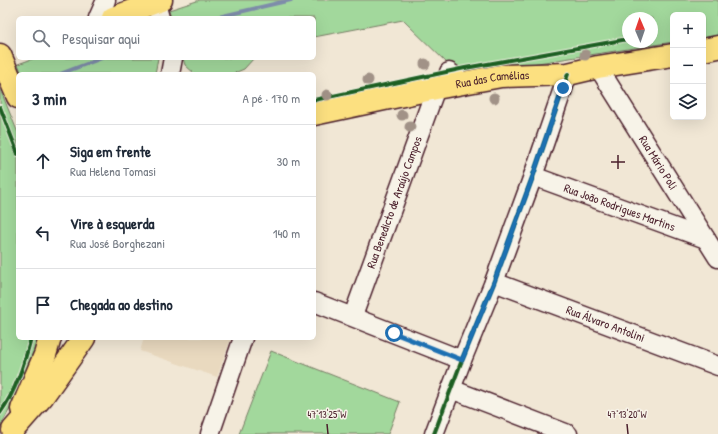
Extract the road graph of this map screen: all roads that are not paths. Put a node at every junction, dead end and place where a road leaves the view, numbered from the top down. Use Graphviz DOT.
graph roads {
  1 [pos="106,0"];
  2 [pos="158,5"];
  3 [pos="99,16"];
  4 [pos="120,16"];
  5 [pos="718,47"];
  6 [pos="706,49"];
  7 [pos="16,50"];
  8 [pos="0,55"];
  9 [pos="670,55"];
  10 [pos="173,60"];
  11 [pos="598,67"];
  12 [pos="170,72"];
  13 [pos="568,74"];
  14 [pos="450,81"];
  15 [pos="16,92"];
  16 [pos="316,114"];
  17 [pos="533,176"];
  18 [pos="706,239"];
  19 [pos="718,258"];
  20 [pos="494,282"];
  21 [pos="316,303"];
  22 [pos="353,316"];
  23 [pos="49,340"];
  24 [pos="83,340"];
  25 [pos="242,340"];
  26 [pos="462,360"];
  27 [pos="718,366"];
  28 [pos="451,389"];
  29 [pos="12,432"];
  30 [pos="210,434"];
  31 [pos="434,434"];
  32 [pos="568,434"];
  1 -- 3 [label="street"];
  2 -- 4 [label="main road"];
  5 -- 6 [label="main road"];
  7 -- 8 [label="main road"];
  8 -- 15 [label="main road"];
  9 -- 11 [label="main road, Rua das Camélias"];
  10 -- 12 [label="street"];
  11 -- 13 [label="main road, Rua das Camélias"];
  11 -- 18 [label="street, Rua Mário Poli"];
  13 -- 14 [label="main road, Rua das Camélias"];
  13 -- 17 [label="street"];
  14 -- 16 [label="main road, Rua das Camélias"];
  14 -- 22 [label="street, Rua Benedicto de Araújo Campos"];
  17 -- 18 [label="street, Rua João Rodrigues Martins"];
  17 -- 20 [label="street"];
  18 -- 19 [label="street, Rua Mário Poli"];
  20 -- 26 [label="street"];
  20 -- 27 [label="street, Rua Álvaro Antolini"];
  21 -- 22 [label="street"];
  22 -- 26 [label="street"];
  23 -- 29 [label="main road"];
  24 -- 29 [label="main road"];
  25 -- 30 [label="street"];
  26 -- 28 [label="street"];
  28 -- 31 [label="street"];
  28 -- 32 [label="street"];
}
